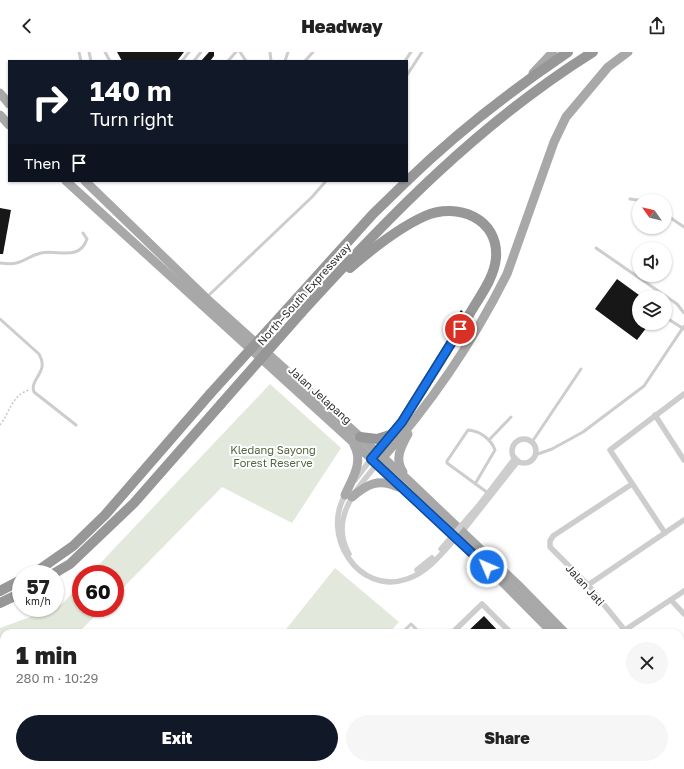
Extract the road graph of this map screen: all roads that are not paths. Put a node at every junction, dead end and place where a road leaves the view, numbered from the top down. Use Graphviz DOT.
graph roads {
  1 [pos="189,52"];
  2 [pos="201,52"];
  3 [pos="236,52"];
  4 [pos="313,52"];
  5 [pos="422,52"];
  6 [pos="553,52"];
  7 [pos="568,52"];
  8 [pos="592,52"];
  9 [pos="628,52"];
  10 [pos="183,60"];
  11 [pos="195,60"];
  12 [pos="229,60"];
  13 [pos="306,60"];
  14 [pos="408,73"];
  15 [pos="527,80"];
  16 [pos="0,93"];
  17 [pos="8,103"];
  18 [pos="0,114"];
  19 [pos="8,124"];
  20 [pos="408,180"];
  21 [pos="67,182"];
  22 [pos="86,182"];
  23 [pos="325,182"];
  24 [pos="406,182"];
  25 [pos="672,219"];
  26 [pos="684,227"];
  27 [pos="83,233"];
  28 [pos="596,248"];
  29 [pos="0,263"];
  30 [pos="318,294"];
  31 [pos="206,298"];
  32 [pos="684,313"];
  33 [pos="469,316"];
  34 [pos="0,320"];
  35 [pos="672,321"];
  36 [pos="684,328"];
  37 [pos="460,329"];
  38 [pos="581,368"];
  39 [pos="684,394"];
  40 [pos="655,415"];
  41 [pos="511,417"];
  42 [pos="415,421"];
  43 [pos="76,425"];
  44 [pos="394,434"];
  45 [pos="355,438"];
  46 [pos="489,440"];
  47 [pos="532,442"];
  48 [pos="535,455"];
  49 [pos="377,458"];
  50 [pos="516,460"];
  51 [pos="684,460"];
  52 [pos="408,480"];
  53 [pos="475,484"];
  54 [pos="632,484"];
  55 [pos="405,490"];
  56 [pos="488,493"];
  57 [pos="348,496"];
  58 [pos="684,520"];
  59 [pos="665,533"];
  60 [pos="46,565"];
  61 [pos="64,568"];
  62 [pos="12,585"];
  63 [pos="588,585"];
  64 [pos="0,591"];
  65 [pos="684,592"];
  66 [pos="12,597"];
  67 [pos="671,600"];
  68 [pos="0,603"];
  69 [pos="684,614"];
  70 [pos="406,629"];
  71 [pos="416,629"];
  72 [pos="456,629"];
  73 [pos="507,629"];
  74 [pos="549,629"];
  75 [pos="561,629"];
  76 [pos="624,629"];
  77 [pos="630,629"];
  1 -- 10 [label="lane"];
  2 -- 11 [label="lane"];
  3 -- 12 [label="lane"];
  4 -- 13 [label="lane"];
  5 -- 14 [label="lane"];
  6 -- 15 [label="main road"];
  7 -- 15 [label="highway, North–South Expressway"];
  8 -- 30 [label="highway, North–South Expressway"];
  9 -- 42 [label="main road"];
  15 -- 20 [label="highway, North–South Expressway"];
  16 -- 17 [label="main road"];
  18 -- 19 [label="main road"];
  21 -- 45 [label="main road, Jalan Jelapang"];
  22 -- 31 [label="main road, Jalan Jelapang"];
  23 -- 31 [label="lane"];
  24 -- 60 [label="highway, North–South Expressway, bridge"];
  25 -- 26 [label="lane"];
  27 -- 29 [label="lane"];
  28 -- 32 [label="lane"];
  30 -- 33 [label="highway"];
  30 -- 61 [label="highway, North–South Expressway, bridge"];
  31 -- 45 [label="main road, Jalan Jelapang"];
  34 -- 43 [label="lane"];
  35 -- 36 [label="lane"];
  36 -- 48 [label="lane"];
  37 -- 44 [label="highway"];
  38 -- 47 [label="lane"];
  39 -- 40 [label="street"];
  40 -- 51 [label="street"];
  40 -- 54 [label="street"];
  41 -- 46 [label="lane"];
  42 -- 49 [label="main road"];
  42 -- 52 [label="main road"];
  44 -- 45 [label="highway"];
  44 -- 49 [label="highway"];
  45 -- 49 [label="main road, Jalan Jelapang"];
  45 -- 57 [label="main road"];
  46 -- 53 [label="lane"];
  46 -- 53 [label="lane"];
  47 -- 48 [label="street"];
  47 -- 50 [label="street"];
  48 -- 50 [label="street"];
  49 -- 52 [label="main road, Jalan Jelapang"];
  49 -- 55 [label="main road, Jalan Jelapang"];
  49 -- 57 [label="street"];
  50 -- 56 [label="street"];
  50 -- 57 [label="street"];
  52 -- 75 [label="main road, Jalan Jelapang"];
  53 -- 56 [label="lane"];
  54 -- 59 [label="street"];
  54 -- 63 [label="street, Jalan Jati"];
  55 -- 57 [label="main road"];
  55 -- 74 [label="main road, Jalan Jelapang"];
  56 -- 57 [label="street, bridge"];
  58 -- 59 [label="street"];
  59 -- 63 [label="street"];
  62 -- 64 [label="highway"];
  63 -- 76 [label="street, Jalan Jati"];
  65 -- 67 [label="street"];
  66 -- 68 [label="highway"];
  67 -- 69 [label="street"];
  67 -- 77 [label="street"];
  70 -- 71 [label="lane"];
  72 -- 73 [label="street"];
}
